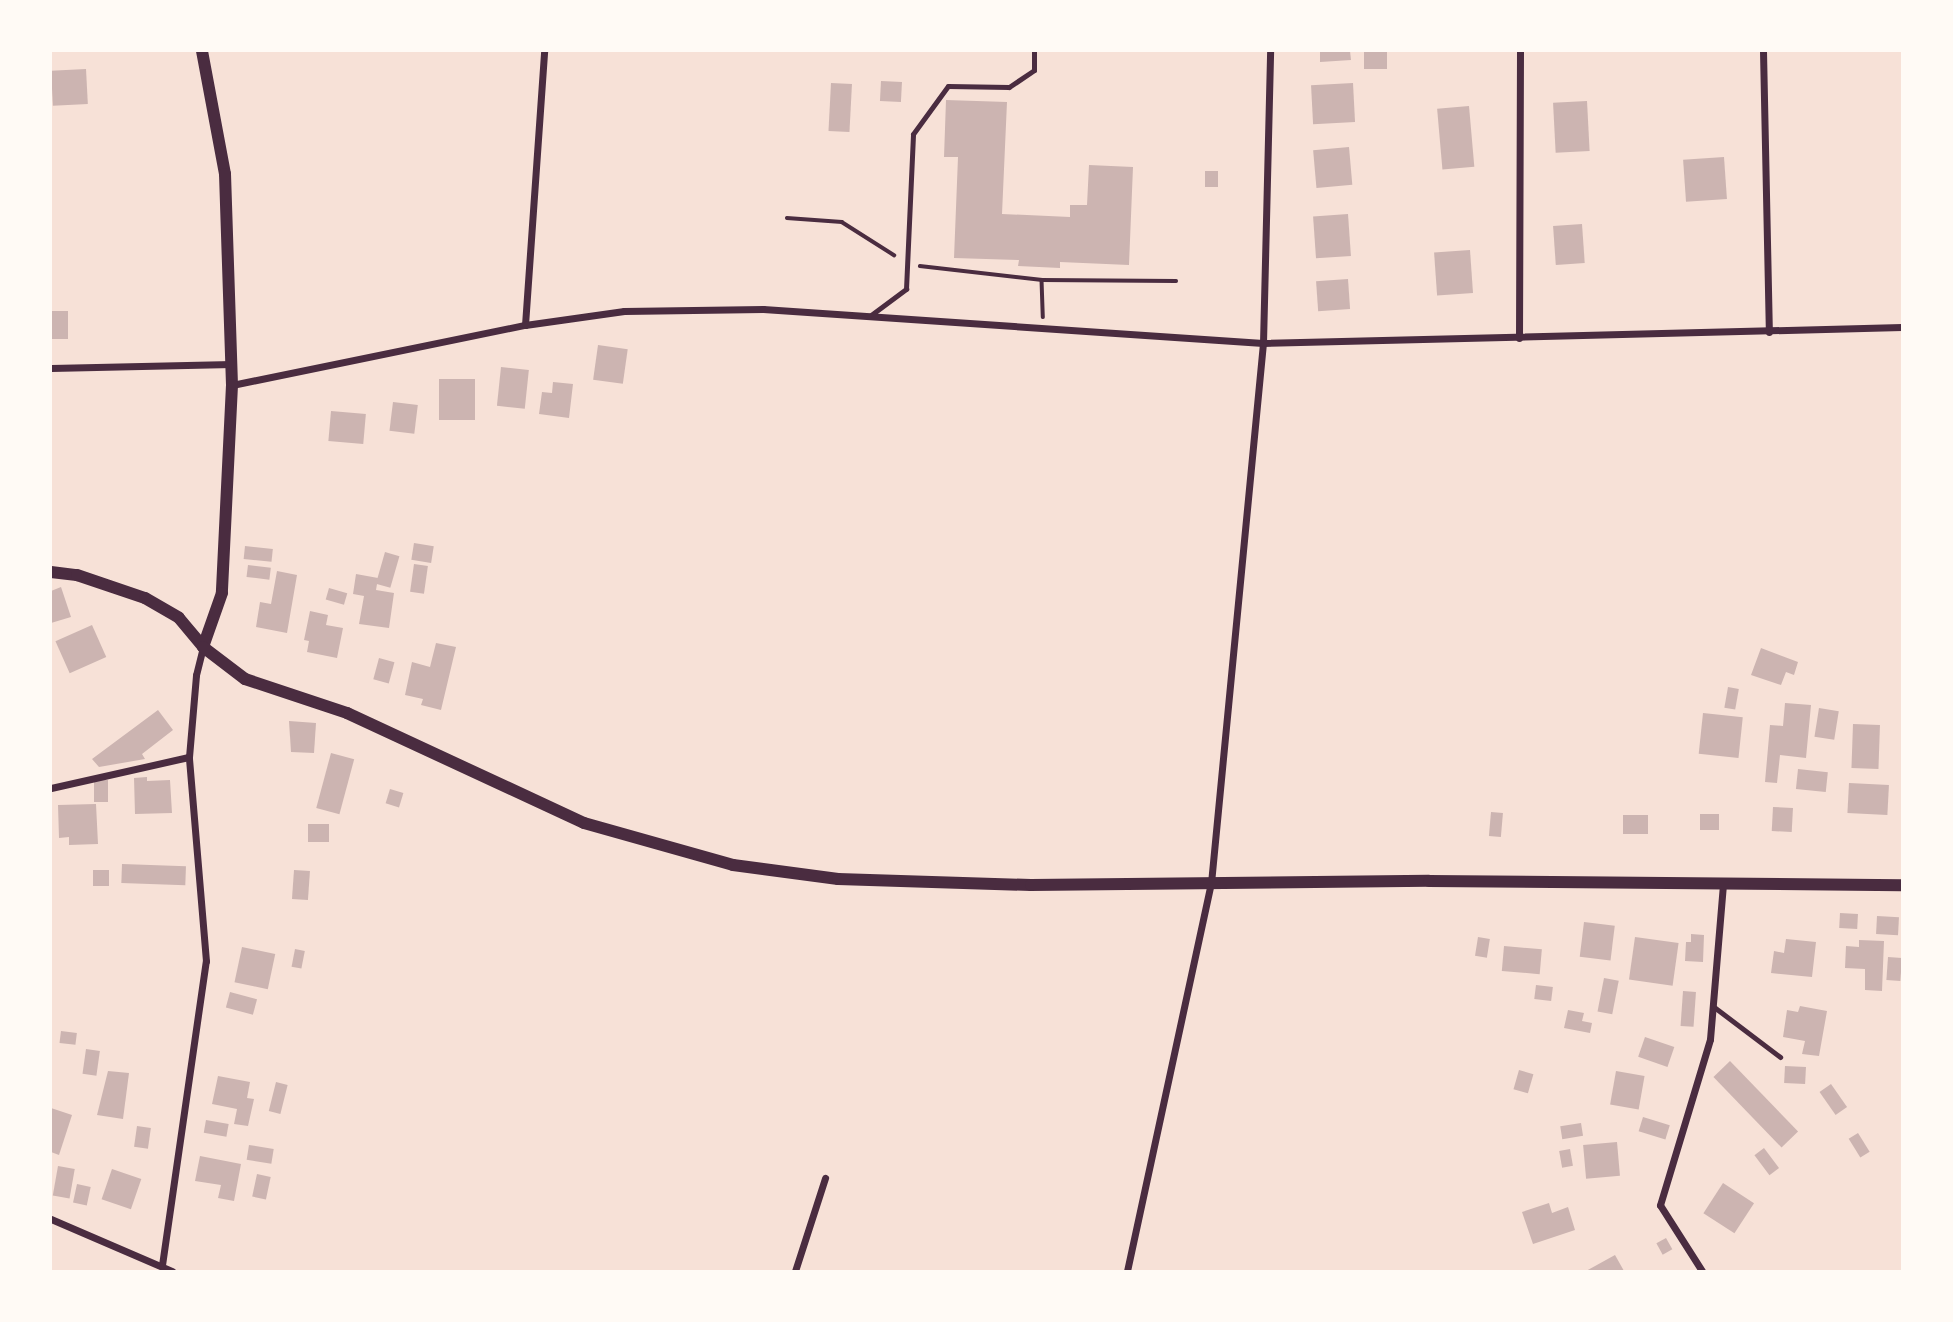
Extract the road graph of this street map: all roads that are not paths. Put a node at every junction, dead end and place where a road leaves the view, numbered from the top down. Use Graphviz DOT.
graph roads {
  1 [pos="201,51"];
  2 [pos="544,51"];
  3 [pos="1034,51"];
  4 [pos="1270,51"];
  5 [pos="1520,51"];
  6 [pos="1763,51"];
  7 [pos="868,317"];
  8 [pos="525,325"];
  9 [pos="1902,327"];
  10 [pos="1769,332"];
  11 [pos="1519,338"];
  12 [pos="1263,343"];
  13 [pos="232,364"];
  14 [pos="51,368"];
  15 [pos="232,384"];
  16 [pos="51,572"];
  17 [pos="203,648"];
  18 [pos="189,757"];
  19 [pos="51,788"];
  20 [pos="1211,883"];
  21 [pos="1723,883"];
  22 [pos="1902,885"];
  23 [pos="1714,1007"];
  24 [pos="1780,1058"];
  25 [pos="825,1178"];
  26 [pos="51,1219"];
  27 [pos="162,1265"];
  28 [pos="172,1271"];
  29 [pos="795,1271"];
  30 [pos="1127,1271"];
  31 [pos="1702,1271"];
  1 -- 13 [label="street"];
  2 -- 8 [label="street"];
  3 -- 7 [label="lane"];
  4 -- 12 [label="street"];
  5 -- 11 [label="street"];
  6 -- 10 [label="street"];
  7 -- 8 [label="street"];
  7 -- 12 [label="street"];
  8 -- 15 [label="street"];
  9 -- 10 [label="street"];
  10 -- 11 [label="street"];
  11 -- 12 [label="street"];
  12 -- 20 [label="street"];
  13 -- 14 [label="street"];
  13 -- 15 [label="street"];
  15 -- 17 [label="street"];
  16 -- 17 [label="street"];
  17 -- 18 [label="street"];
  17 -- 20 [label="street"];
  18 -- 19 [label="street"];
  18 -- 27 [label="street"];
  20 -- 21 [label="street"];
  20 -- 30 [label="street"];
  21 -- 22 [label="street"];
  21 -- 23 [label="street"];
  23 -- 24 [label="lane"];
  23 -- 31 [label="street"];
  25 -- 29 [label="street"];
  26 -- 27 [label="street"];
  27 -- 28 [label="street"];
}
